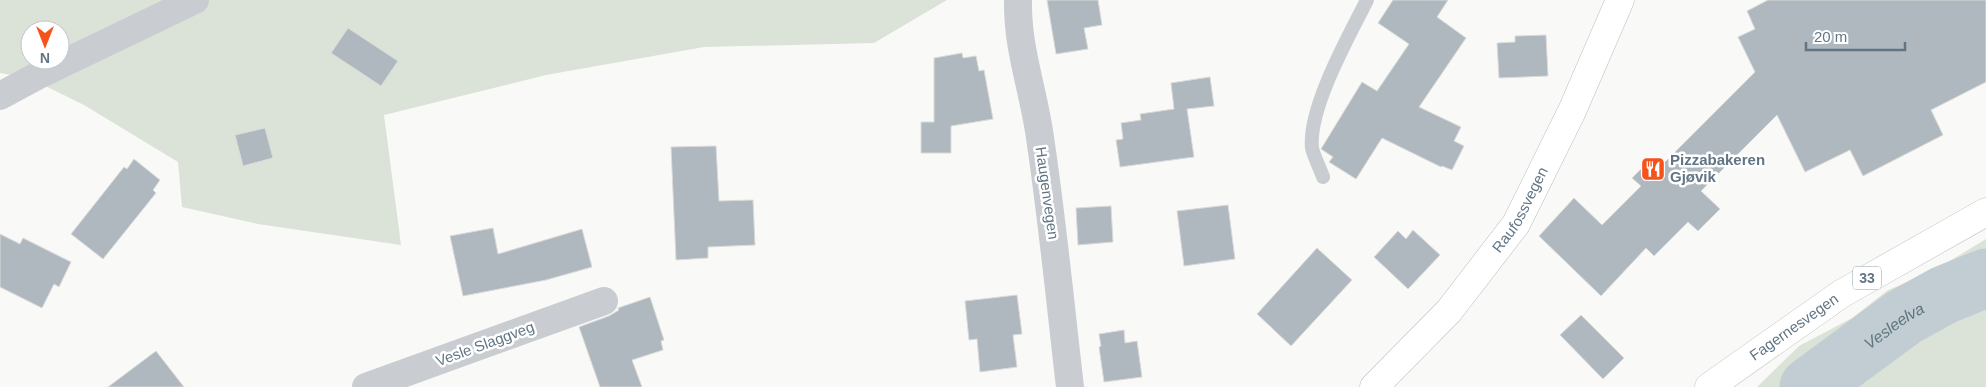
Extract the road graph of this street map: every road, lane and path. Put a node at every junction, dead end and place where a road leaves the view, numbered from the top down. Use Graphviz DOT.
graph roads {
  1 [pos="195,0"];
  2 [pos="1018,0"];
  3 [pos="1367,0"];
  4 [pos="1620,0"];
  5 [pos="0,96"];
  6 [pos="1323,177"];
  7 [pos="1986,212"];
  8 [pos="604,301"];
  9 [pos="366,387"];
  10 [pos="1070,387"];
  11 [pos="1374,387"];
  12 [pos="1709,387"];
  1 -- 5 [label="street"];
  2 -- 10 [label="street, Haugenvegen"];
  3 -- 6 [label="lane"];
  4 -- 11 [label="main road, Raufossvegen"];
  7 -- 12 [label="main road, Fagernesvegen / 33"];
  8 -- 9 [label="street, Vesle Slaggveg"];
}
